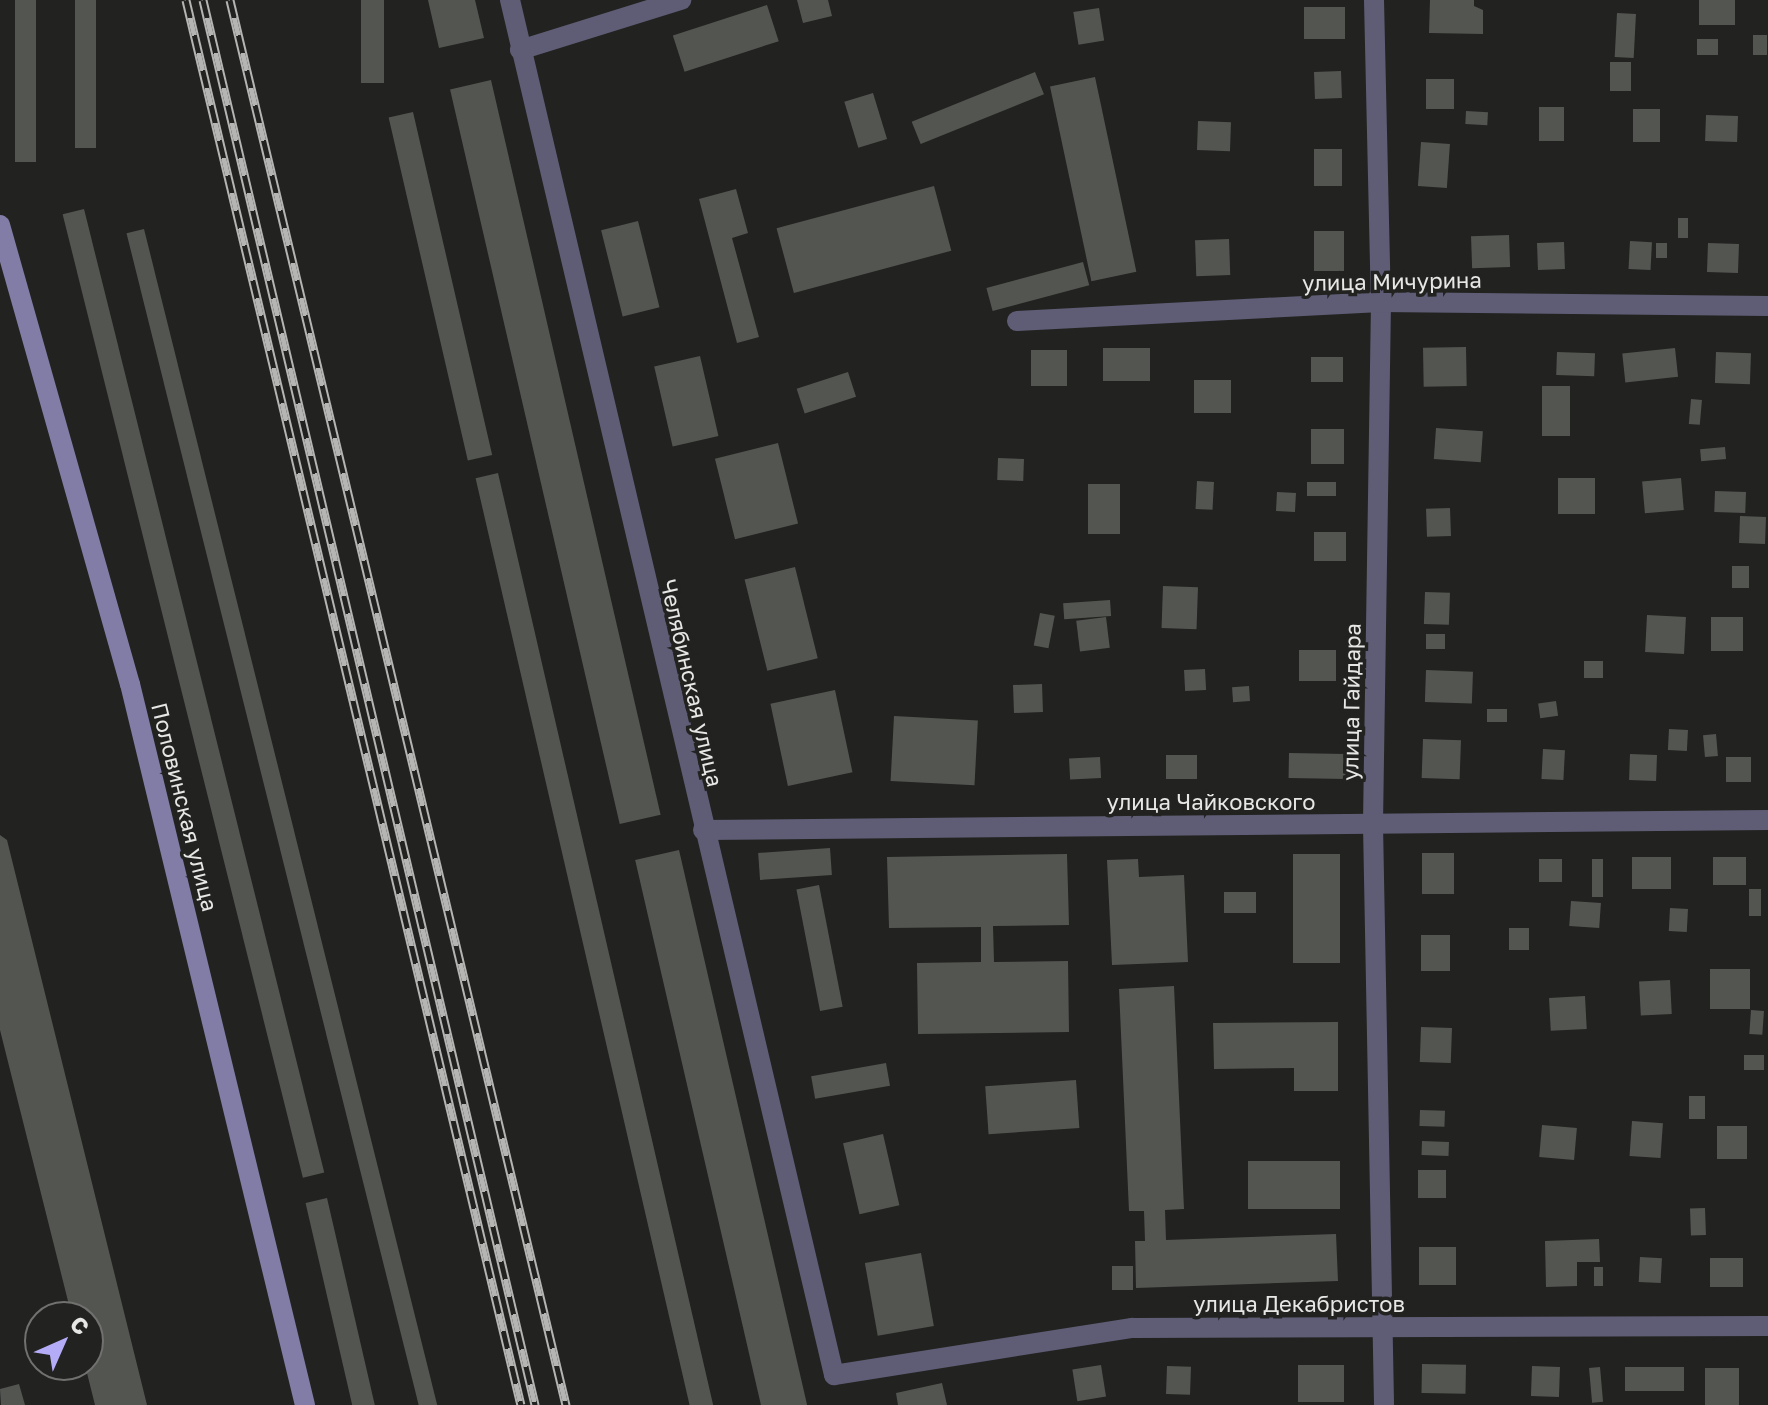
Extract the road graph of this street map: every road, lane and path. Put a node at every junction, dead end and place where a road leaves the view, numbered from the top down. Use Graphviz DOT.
graph roads {
  1 [pos="510,0"];
  2 [pos="681,0"];
  3 [pos="1374,0"];
  4 [pos="520,50"];
  5 [pos="0,225"];
  6 [pos="1381,302"];
  7 [pos="1768,306"];
  8 [pos="1017,321"];
  9 [pos="1768,820"];
  10 [pos="1373,825"];
  11 [pos="703,830"];
  12 [pos="1768,1326"];
  13 [pos="1383,1328"];
  14 [pos="834,1375"];
  15 [pos="305,1405"];
  16 [pos="1384,1405"];
  1 -- 4 [label="street, Челябинская улица"];
  2 -- 4 [label="street"];
  3 -- 6 [label="street, улица Гайдара"];
  4 -- 11 [label="street, Челябинская улица"];
  5 -- 15 [label="main road, Половинская улица"];
  6 -- 7 [label="street, улица Мичурина"];
  6 -- 8 [label="street, улица Мичурина"];
  6 -- 10 [label="street, улица Гайдара"];
  9 -- 10 [label="street, улица Чайковского"];
  10 -- 11 [label="street, улица Чайковского"];
  10 -- 13 [label="street, улица Гайдара"];
  11 -- 14 [label="street, Челябинская улица"];
  12 -- 13 [label="street, улица Декабристов"];
  13 -- 14 [label="street, улица Декабристов"];
  13 -- 16 [label="street, улица Гайдара"];
}
